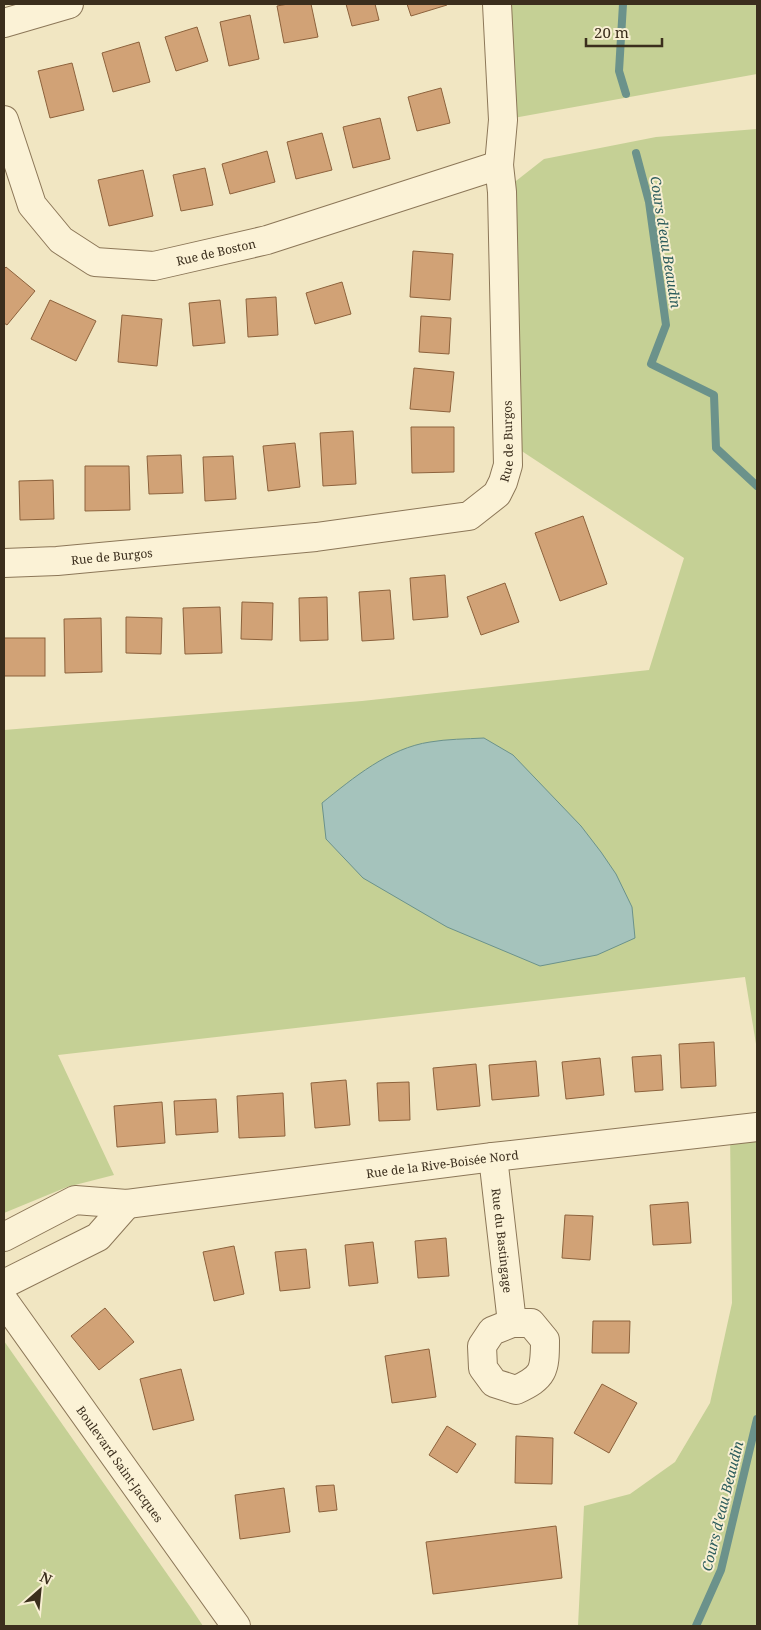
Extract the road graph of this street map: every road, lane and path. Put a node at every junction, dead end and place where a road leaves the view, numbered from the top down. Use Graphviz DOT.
graph roads {
  1 [pos="69,4"];
  2 [pos="497,4"];
  3 [pos="4,23"];
  4 [pos="4,120"];
  5 [pos="499,166"];
  6 [pos="4,563"];
  7 [pos="757,1127"];
  8 [pos="493,1157"];
  9 [pos="127,1204"];
  10 [pos="4,1237"];
  11 [pos="4,1284"];
  12 [pos="4,1301"];
  13 [pos="512,1323"];
  14 [pos="236,1626"];
  1 -- 3 [label="street"];
  2 -- 5 [label="street, Rue de Burgos"];
  4 -- 5 [label="street, Rue de Boston"];
  5 -- 6 [label="street, Rue de Burgos"];
  7 -- 8 [label="street, Rue de la Rive-Boisée Nord"];
  8 -- 9 [label="street, Rue de la Rive-Boisée Nord"];
  8 -- 13 [label="street, Rue du Bastingage"];
  9 -- 10 [label="street, Rue de la Rive-Boisée Nord"];
  9 -- 11 [label="street"];
  12 -- 14 [label="street, Boulevard Saint-Jacques"];
}
